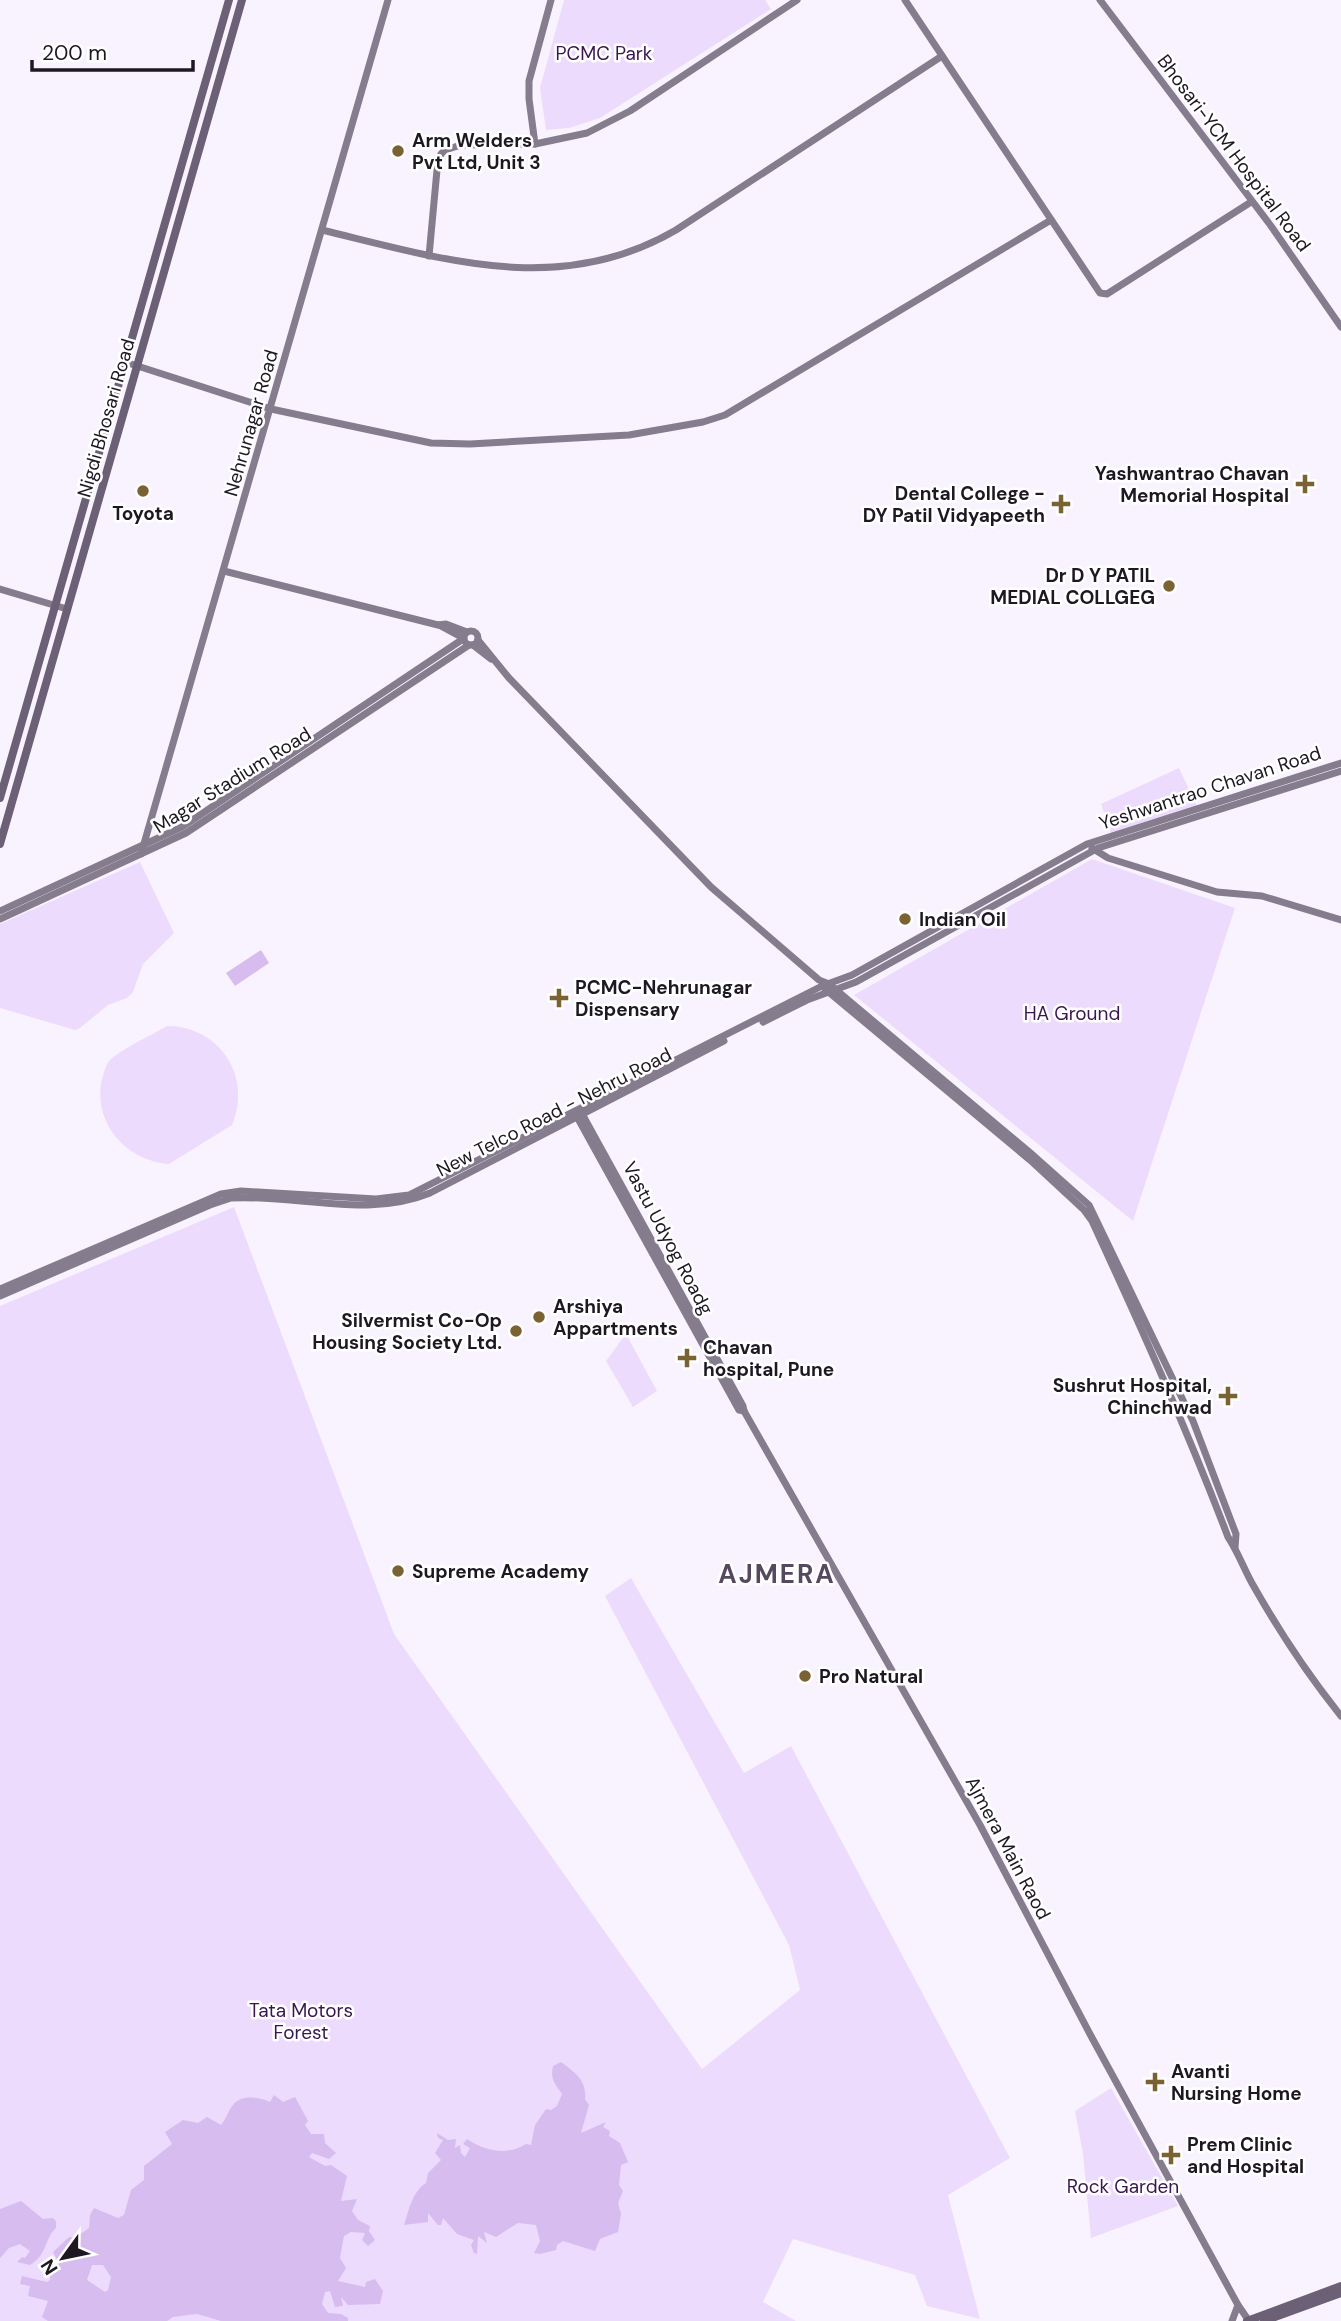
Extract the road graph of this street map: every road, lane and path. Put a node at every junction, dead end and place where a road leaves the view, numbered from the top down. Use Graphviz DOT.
graph roads {
  1 [pos="229,0"];
  2 [pos="242,0"];
  3 [pos="388,0"];
  4 [pos="551,0"];
  5 [pos="797,0"];
  6 [pos="905,0"];
  7 [pos="1100,0"];
  8 [pos="942,55"];
  9 [pos="535,144"];
  10 [pos="1251,202"];
  11 [pos="1051,220"];
  12 [pos="322,230"];
  13 [pos="429,256"];
  14 [pos="1341,327"];
  15 [pos="125,362"];
  16 [pos="137,366"];
  17 [pos="271,409"];
  18 [pos="224,571"];
  19 [pos="0,589"];
  20 [pos="55,606"];
  21 [pos="67,609"];
  22 [pos="469,640"];
  23 [pos="1341,763"];
  24 [pos="1341,771"];
  25 [pos="0,798"];
  26 [pos="0,844"];
  27 [pos="144,845"];
  28 [pos="1091,847"];
  29 [pos="141,854"];
  30 [pos="0,911"];
  31 [pos="0,919"];
  32 [pos="1341,920"];
  33 [pos="826,986"];
  34 [pos="579,1114"];
  35 [pos="46,1273"];
  36 [pos="0,1289"];
  37 [pos="0,1296"];
  38 [pos="744,1411"];
  39 [pos="1341,1716"];
  40 [pos="1341,2286"];
  41 [pos="1341,2293"];
  42 [pos="1238,2305"];
  43 [pos="1232,2321"];
  44 [pos="1248,2321"];
  45 [pos="1264,2321"];
  1 -- 15 [label="main road, Nigdi Bhosari Road"];
  2 -- 16 [label="main road, Nigdi Bhosari Road"];
  3 -- 12 [label="street, Nehrunagar Road"];
  4 -- 9 [label="street"];
  5 -- 9 [label="street"];
  6 -- 8 [label="street"];
  7 -- 10 [label="street, Bhosari-YCM Hospital Road"];
  8 -- 11 [label="street"];
  8 -- 13 [label="street"];
  9 -- 13 [label="street"];
  10 -- 11 [label="street"];
  10 -- 14 [label="street, Bhosari-YCM Hospital Road"];
  11 -- 17 [label="street"];
  12 -- 13 [label="street"];
  12 -- 17 [label="street, Nehrunagar Road"];
  15 -- 16 [label="street"];
  15 -- 20 [label="main road, Nigdi Bhosari Road"];
  16 -- 17 [label="street"];
  16 -- 21 [label="main road, Nigdi Bhosari Road"];
  17 -- 18 [label="street, Nehrunagar Road"];
  18 -- 22 [label="street"];
  18 -- 27 [label="street, Nehrunagar Road"];
  19 -- 20 [label="street"];
  20 -- 21 [label="street"];
  20 -- 25 [label="main road, Nigdi Bhosari Road"];
  21 -- 26 [label="main road, Nigdi Bhosari Road"];
  22 -- 27 [label="street, Magar Stadium Road"];
  22 -- 29 [label="street, Magar Stadium Road"];
  22 -- 33 [label="street"];
  23 -- 28 [label="street, Yeshwantrao Chavan Road"];
  24 -- 28 [label="street, Yeshwantrao Chavan Road"];
  27 -- 29 [label="street, Nehrunagar Road"];
  27 -- 30 [label="street, Magar Stadium Road"];
  28 -- 32 [label="street"];
  28 -- 33 [label="street, New Telco Road - Nehru Road"];
  29 -- 31 [label="street, Magar Stadium Road"];
  33 -- 34 [label="street, New Telco Road - Nehru Road"];
  33 -- 39 [label="street"];
  34 -- 35 [label="street, New Telco Road - Nehru Road"];
  34 -- 38 [label="street, Vastu Udyog Roadg"];
  35 -- 36 [label="street, New Telco Road - Nehru Road"];
  35 -- 37 [label="street, New Telco Road - Nehru Road"];
  38 -- 42 [label="street, Ajmera Main Raod"];
  40 -- 44 [label="main road"];
  41 -- 45 [label="main road"];
  42 -- 43 [label="street"];
  42 -- 44 [label="street, Ajmera Main Raod"];
}
